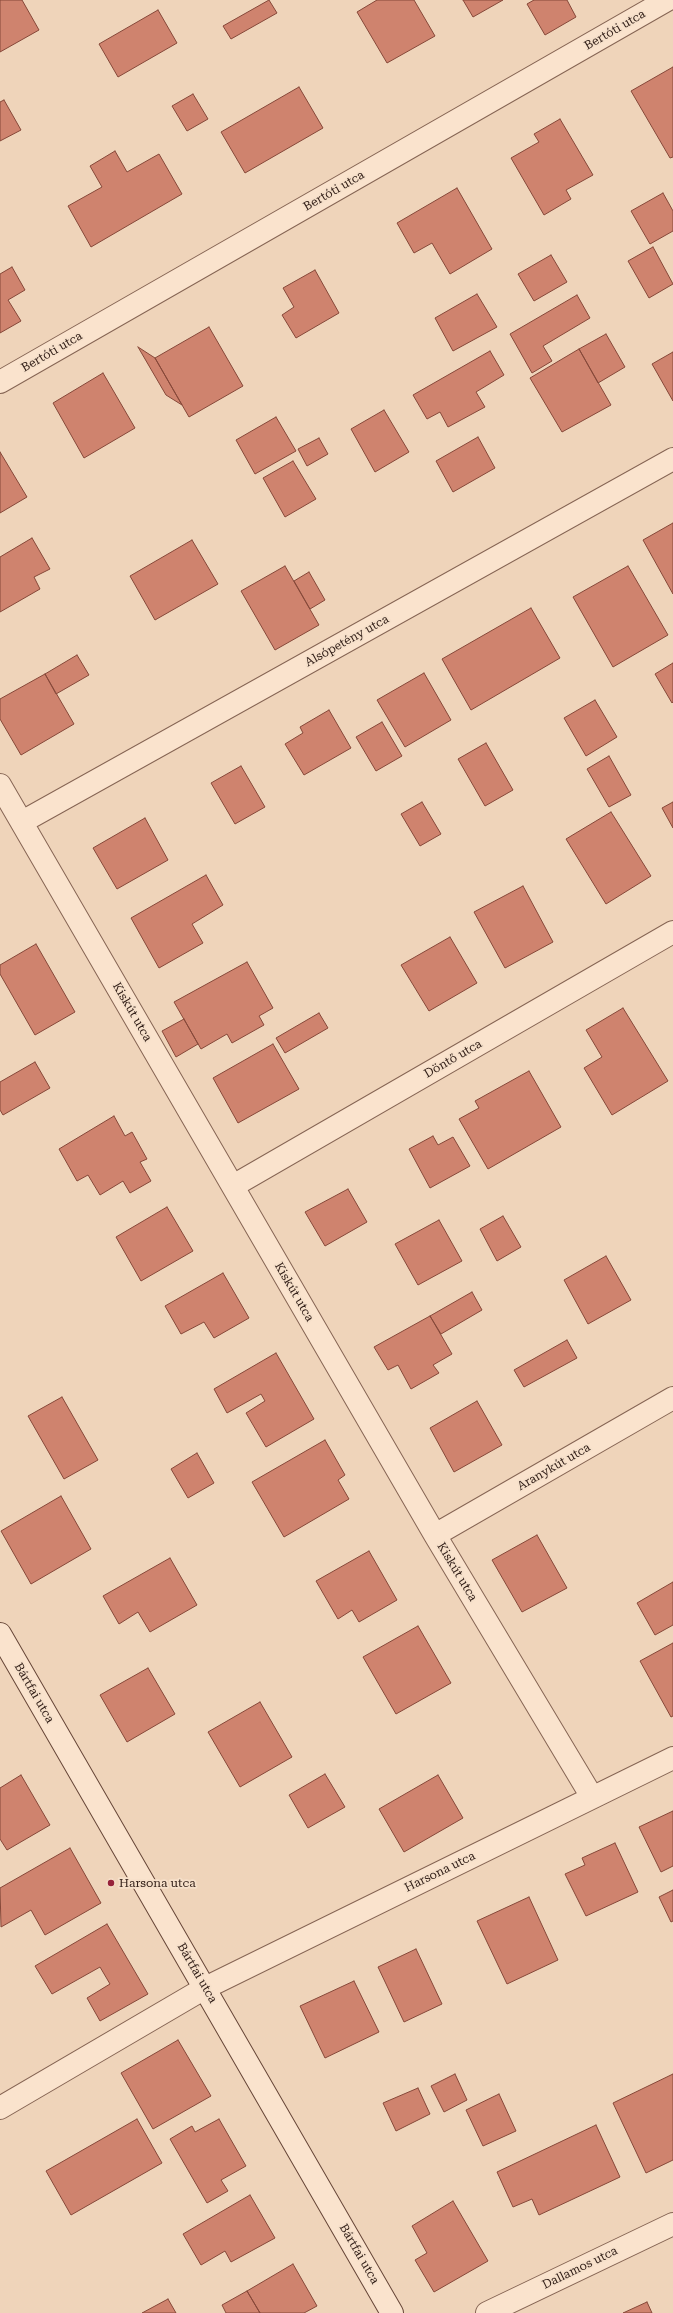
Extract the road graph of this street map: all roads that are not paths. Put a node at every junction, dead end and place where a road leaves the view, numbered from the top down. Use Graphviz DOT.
graph roads {
  1 [pos="667,0"];
  2 [pos="0,382"];
  3 [pos="673,459"];
  4 [pos="0,786"];
  5 [pos="22,822"];
  6 [pos="673,932"];
  7 [pos="233,1186"];
  8 [pos="673,1398"];
  9 [pos="435,1535"];
  10 [pos="0,1634"];
  11 [pos="673,1758"];
  12 [pos="592,1797"];
  13 [pos="205,1988"];
  14 [pos="0,2108"];
  15 [pos="673,2224"];
  16 [pos="392,2313"];
  17 [pos="487,2313"];
  1 -- 2 [label="street, Bertóti utca"];
  3 -- 5 [label="street, Alsópetény utca"];
  4 -- 5 [label="street, Kiskút utca"];
  5 -- 7 [label="street, Kiskút utca"];
  6 -- 7 [label="street, Döntő utca"];
  7 -- 9 [label="street, Kiskút utca"];
  8 -- 9 [label="street, Aranykút utca"];
  9 -- 12 [label="street, Kiskút utca"];
  10 -- 13 [label="street, Bártfai utca"];
  11 -- 12 [label="street, Harsona utca"];
  12 -- 13 [label="street, Harsona utca"];
  13 -- 14 [label="street, Harsona utca"];
  13 -- 16 [label="street, Bártfai utca"];
  15 -- 17 [label="street, Dallamos utca"];
}
